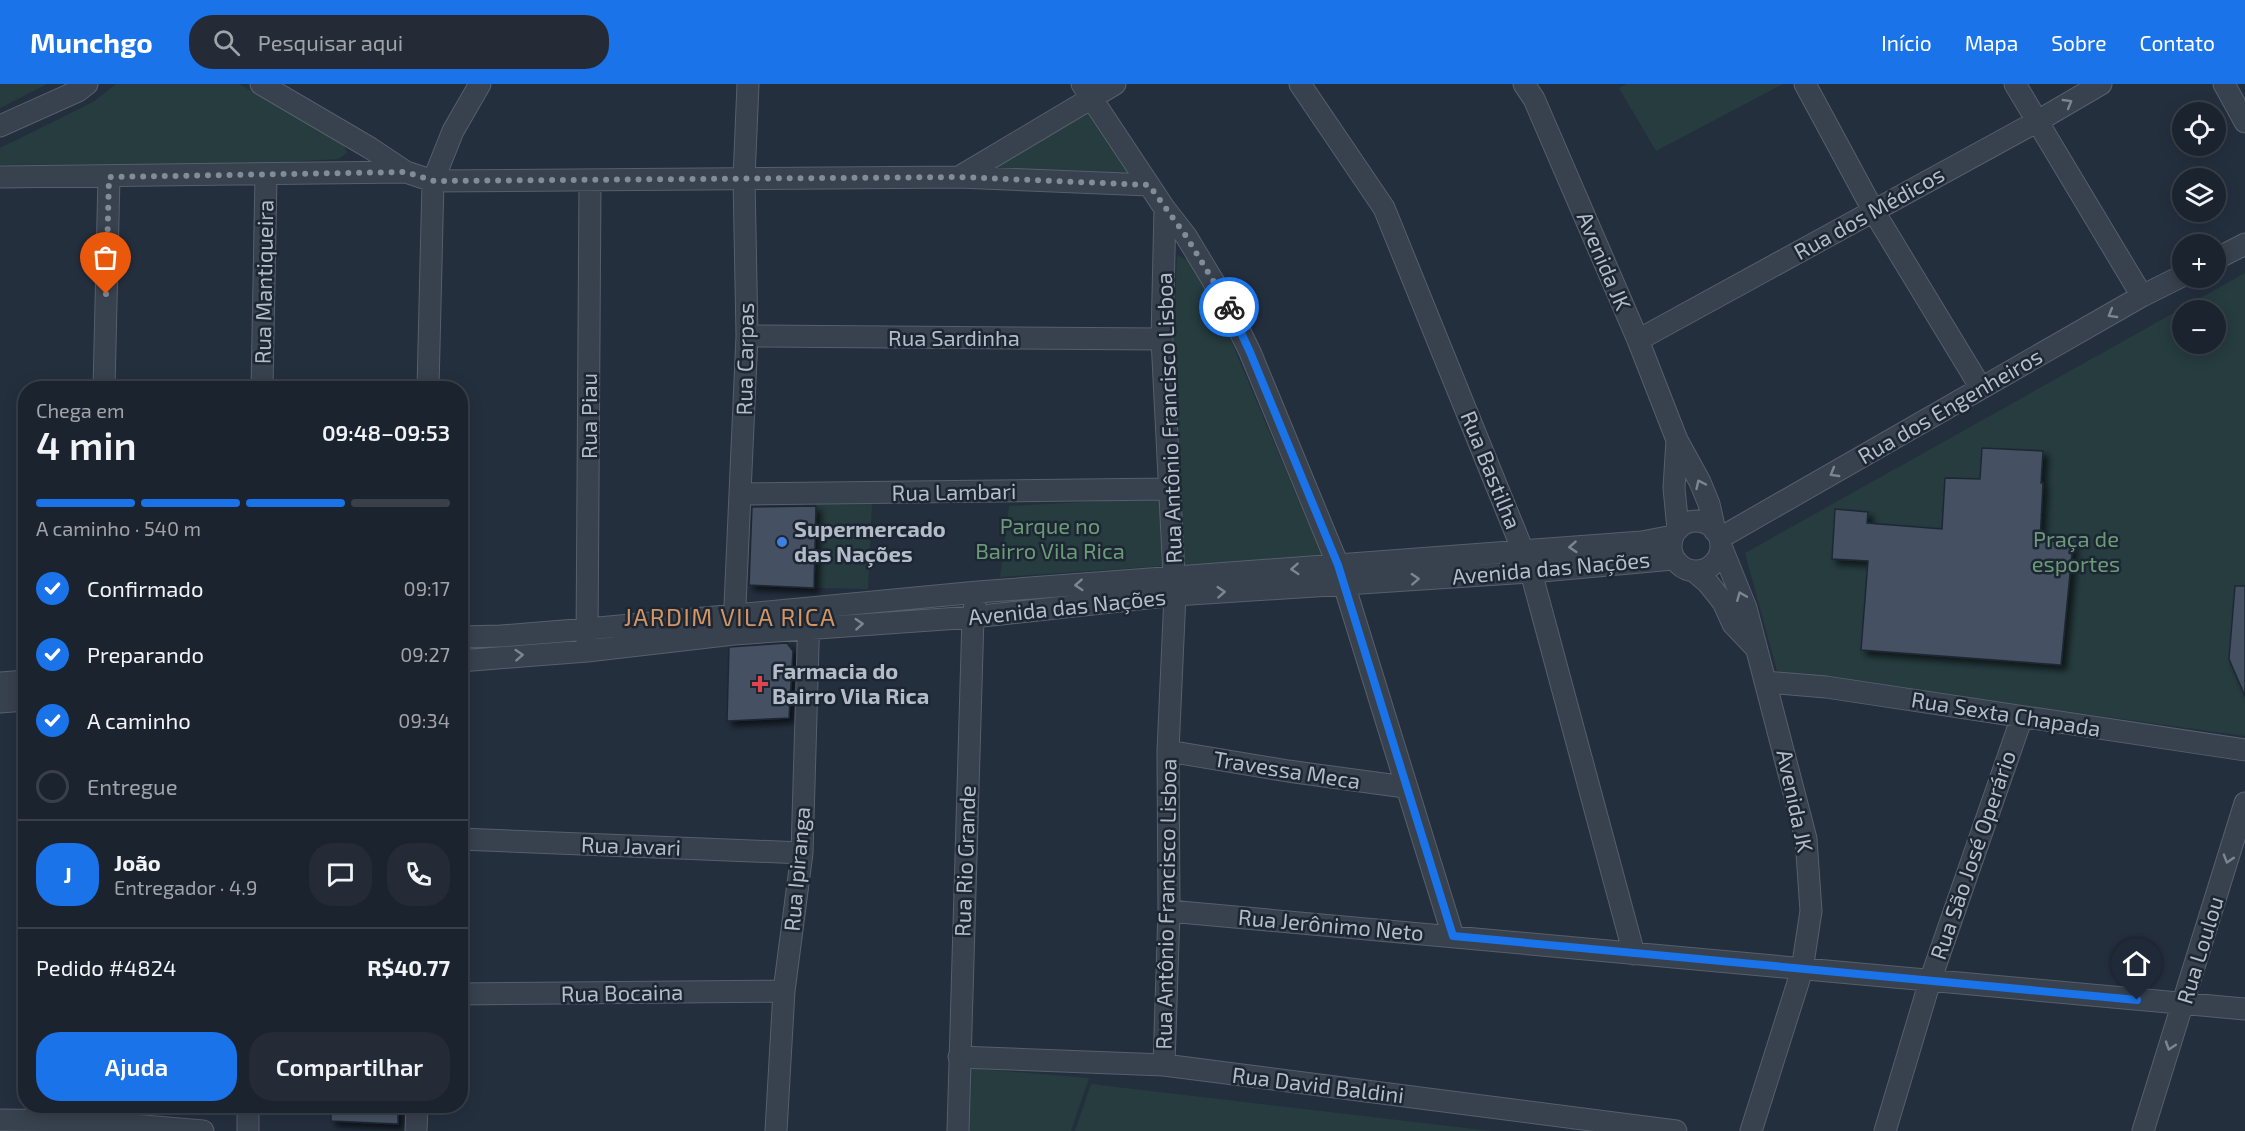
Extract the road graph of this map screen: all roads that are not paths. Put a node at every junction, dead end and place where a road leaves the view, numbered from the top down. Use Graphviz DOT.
graph roads {
  1 [pos="87,84"];
  2 [pos="261,84"];
  3 [pos="480,84"];
  4 [pos="748,84"];
  5 [pos="1115,84"];
  6 [pos="1300,84"];
  7 [pos="1524,84"];
  8 [pos="1805,84"];
  9 [pos="2015,84"];
  10 [pos="2101,84"];
  11 [pos="2224,84"];
  12 [pos="287,90"];
  13 [pos="1086,91"];
  14 [pos="2036,122"];
  15 [pos="2245,122"];
  16 [pos="0,126"];
  17 [pos="406,172"];
  18 [pos="266,175"];
  19 [pos="0,177"];
  20 [pos="109,177"];
  21 [pos="959,177"];
  22 [pos="744,178"];
  23 [pos="434,181"];
  24 [pos="590,181"];
  25 [pos="1149,185"];
  26 [pos="1165,209"];
  27 [pos="1873,210"];
  28 [pos="2245,244"];
  29 [pos="2226,254"];
  30 [pos="2172,281"];
  31 [pos="2142,296"];
  32 [pos="747,336"];
  33 [pos="1162,339"];
  34 [pos="1638,340"];
  35 [pos="104,381"];
  36 [pos="262,381"];
  37 [pos="428,381"];
  38 [pos="1981,388"];
  39 [pos="1677,440"];
  40 [pos="1168,489"];
  41 [pos="741,494"];
  42 [pos="1675,533"];
  43 [pos="1719,538"];
  44 [pos="1523,551"];
  45 [pos="1674,559"];
  46 [pos="1531,572"];
  47 [pos="1694,572"];
  48 [pos="1341,574"];
  49 [pos="1174,587"];
  50 [pos="978,592"];
  51 [pos="809,617"];
  52 [pos="973,617"];
  53 [pos="735,624"];
  54 [pos="588,629"];
  55 [pos="468,637"];
  56 [pos="1755,647"];
  57 [pos="587,651"];
  58 [pos="468,660"];
  59 [pos="18,682"];
  60 [pos="1766,682"];
  61 [pos="0,683"];
  62 [pos="18,701"];
  63 [pos="0,702"];
  64 [pos="2022,717"];
  65 [pos="2245,750"];
  66 [pos="1168,751"];
  67 [pos="1405,787"];
  68 [pos="2245,803"];
  69 [pos="468,839"];
  70 [pos="802,853"];
  71 [pos="1169,911"];
  72 [pos="1453,936"];
  73 [pos="1634,954"];
  74 [pos="1802,970"];
  75 [pos="1930,981"];
  76 [pos="784,991"];
  77 [pos="468,994"];
  78 [pos="2184,1004"];
  79 [pos="2245,1009"];
  80 [pos="959,1057"];
  81 [pos="1164,1065"];
  82 [pos="248,1113"];
  83 [pos="417,1113"];
  84 [pos="85,1119"];
  85 [pos="0,1120"];
  86 [pos="203,1131"];
  87 [pos="248,1131"];
  88 [pos="416,1131"];
  89 [pos="776,1131"];
  90 [pos="958,1131"];
  91 [pos="1676,1131"];
  92 [pos="1751,1131"];
  93 [pos="1885,1131"];
  94 [pos="2143,1131"];
  1 -- 16 [label="street"];
  2 -- 12 [label="street"];
  3 -- 23 [label="street"];
  4 -- 22 [label="street, Rua Carpas"];
  5 -- 13 [label="street"];
  6 -- 44 [label="street, Rua Bastilha"];
  7 -- 34 [label="street, Avenida JK"];
  8 -- 27 [label="street"];
  9 -- 14 [label="street"];
  14 -- 10 [label="street, Rua dos Médicos, one-way"];
  11 -- 15 [label="street"];
  12 -- 17 [label="street"];
  13 -- 21 [label="street"];
  13 -- 25 [label="street"];
  14 -- 27 [label="street, Rua dos Médicos"];
  14 -- 31 [label="street"];
  17 -- 18 [label="street"];
  17 -- 23 [label="street"];
  18 -- 20 [label="street"];
  18 -- 36 [label="street, Rua Mantiqueira"];
  19 -- 20 [label="street"];
  20 -- 35 [label="street"];
  21 -- 22 [label="street"];
  21 -- 25 [label="street"];
  22 -- 24 [label="street"];
  22 -- 32 [label="street, Rua Carpas"];
  23 -- 24 [label="street"];
  23 -- 37 [label="street"];
  24 -- 54 [label="street, Rua Piau"];
  25 -- 26 [label="street"];
  26 -- 33 [label="street, Rua Antônio Francisco Lisboa"];
  26 -- 48 [label="street"];
  27 -- 34 [label="street, Rua dos Médicos"];
  27 -- 38 [label="street"];
  28 -- 29 [label="street"];
  30 -- 31 [label="street, Rua dos Engenheiros"];
  31 -- 38 [label="street, Rua dos Engenheiros, one-way"];
  32 -- 33 [label="street, Rua Sardinha"];
  32 -- 41 [label="street, Rua Carpas"];
  33 -- 40 [label="street, Rua Antônio Francisco Lisboa"];
  34 -- 39 [label="street, Avenida JK"];
  38 -- 43 [label="street, Rua dos Engenheiros, one-way"];
  39 -- 42 [label="street, Avenida JK"];
  43 -- 39 [label="street, Avenida JK, one-way"];
  40 -- 41 [label="street, Rua Lambari"];
  40 -- 49 [label="street, Rua Antônio Francisco Lisboa"];
  41 -- 53 [label="street, Rua Carpas"];
  42 -- 43 [label="street"];
  42 -- 44 [label="street, Avenida das Nações, one-way"];
  42 -- 45 [label="street"];
  43 -- 47 [label="street"];
  56 -- 43 [label="street, Avenida JK, one-way"];
  44 -- 46 [label="street, Rua Bastilha"];
  44 -- 48 [label="street, Avenida das Nações"];
  45 -- 46 [label="street, Avenida das Nações"];
  45 -- 47 [label="street"];
  48 -- 46 [label="street, Avenida das Nações, one-way"];
  46 -- 73 [label="street, Rua Bastilha"];
  47 -- 56 [label="street, Avenida JK"];
  48 -- 49 [label="street, Avenida das Nações"];
  48 -- 67 [label="street"];
  49 -- 50 [label="street, Avenida das Nações, one-way"];
  49 -- 52 [label="street, Avenida das Nações"];
  49 -- 66 [label="street, Rua Antônio Francisco Lisboa"];
  50 -- 51 [label="street, Avenida das Nações"];
  50 -- 52 [label="street, Rua Rio Grande"];
  51 -- 52 [label="street, Avenida das Nações, one-way"];
  51 -- 53 [label="street, Avenida das Nações"];
  51 -- 70 [label="street, Rua Ipiranga"];
  52 -- 80 [label="street, Rua Rio Grande"];
  53 -- 54 [label="street, Avenida das Nações"];
  53 -- 57 [label="street, Avenida das Nações"];
  54 -- 55 [label="street, Avenida das Nações"];
  54 -- 57 [label="street, Rua Piau"];
  56 -- 60 [label="street, Avenida JK"];
  58 -- 57 [label="street, Avenida das Nações, one-way"];
  59 -- 61 [label="street"];
  60 -- 64 [label="street, Rua Sexta Chapada"];
  60 -- 74 [label="street, Avenida JK"];
  62 -- 63 [label="street"];
  64 -- 65 [label="street, Rua Sexta Chapada"];
  64 -- 75 [label="street, Rua São José Operário"];
  66 -- 67 [label="street, Travessa Meca"];
  66 -- 71 [label="street, Rua Antônio Francisco Lisboa"];
  67 -- 72 [label="street"];
  68 -- 78 [label="street, Rua Loulou, one-way"];
  69 -- 70 [label="street, Rua Javari"];
  70 -- 76 [label="street, Rua Ipiranga"];
  71 -- 72 [label="street, Rua Jerônimo Neto"];
  71 -- 81 [label="street, Rua Antônio Francisco Lisboa"];
  72 -- 73 [label="street, Rua Jerônimo Neto"];
  73 -- 74 [label="street, Rua Jerônimo Neto"];
  74 -- 75 [label="street, Rua Jerônimo Neto"];
  74 -- 92 [label="street, Avenida JK"];
  75 -- 78 [label="street, Rua Jerônimo Neto"];
  75 -- 93 [label="street, Rua São José Operário"];
  76 -- 77 [label="street, Rua Bocaina"];
  76 -- 89 [label="street, Rua Ipiranga"];
  78 -- 79 [label="street, Rua Jerônimo Neto"];
  78 -- 94 [label="street, Rua Loulou, one-way"];
  80 -- 81 [label="street, Rua David Baldini"];
  80 -- 90 [label="street, Rua Rio Grande"];
  81 -- 91 [label="street, Rua David Baldini"];
  82 -- 87 [label="street"];
  83 -- 88 [label="street"];
  84 -- 85 [label="street"];
  84 -- 86 [label="street"];
}
